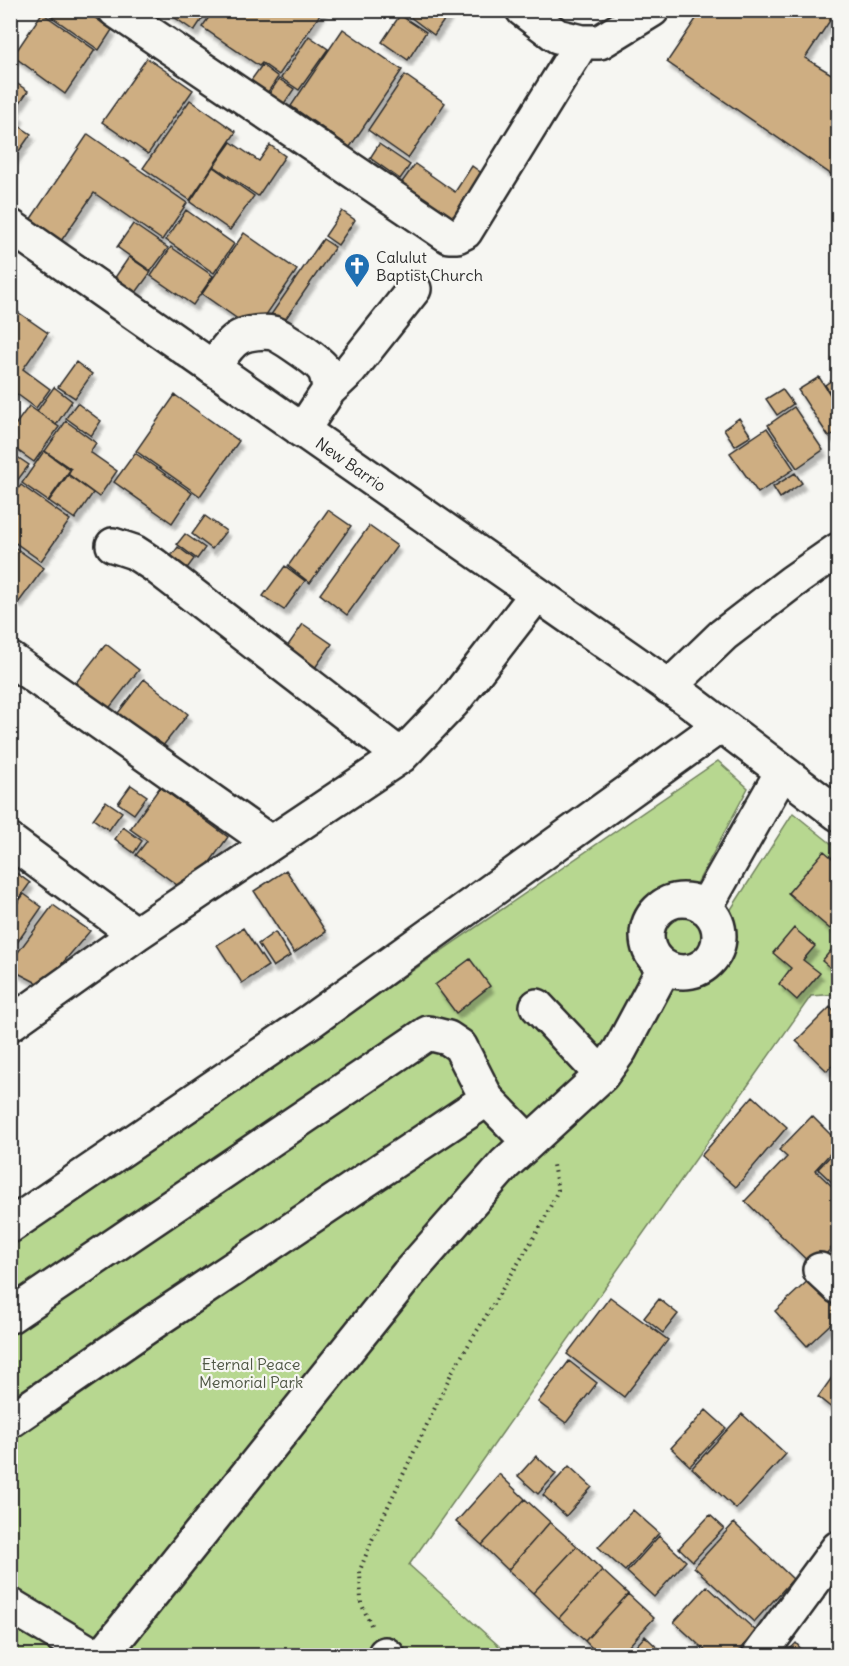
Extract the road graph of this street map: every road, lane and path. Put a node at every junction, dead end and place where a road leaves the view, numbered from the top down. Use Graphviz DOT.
graph roads {
  1 [pos="115,10"];
  2 [pos="523,10"];
  3 [pos="652,10"];
  4 [pos="582,42"];
  5 [pos="10,226"];
  6 [pos="414,289"];
  7 [pos="213,368"];
  8 [pos="329,390"];
  9 [pos="302,431"];
  10 [pos="113,545"];
  11 [pos="838,550"];
  12 [pos="536,595"];
  13 [pos="10,659"];
  14 [pos="680,694"];
  15 [pos="721,725"];
  16 [pos="401,756"];
  17 [pos="782,772"];
  18 [pos="838,813"];
  19 [pos="10,841"];
  20 [pos="271,843"];
  21 [pos="705,908"];
  22 [pos="136,934"];
  23 [pos="664,968"];
  24 [pos="537,1006"];
  25 [pos="10,1024"];
  26 [pos="602,1075"];
  27 [pos="487,1100"];
  28 [pos="529,1142"];
  29 [pos="10,1226"];
  30 [pos="10,1316"];
  31 [pos="10,1421"];
  32 [pos="838,1548"];
  33 [pos="10,1605"];
  34 [pos="386,1655"];
  35 [pos="95,1656"];
  36 [pos="102,1656"];
  37 [pos="759,1656"];
  1 -- 4 [label="street"];
  2 -- 4 [label="street"];
  3 -- 4 [label="street"];
  5 -- 7 [label="street, New Barrio"];
  6 -- 8 [label="street"];
  7 -- 8 [label="street"];
  7 -- 9 [label="street, New Barrio"];
  8 -- 9 [label="street"];
  9 -- 12 [label="street, New Barrio"];
  10 -- 16 [label="street"];
  11 -- 14 [label="street"];
  12 -- 14 [label="street, New Barrio"];
  12 -- 16 [label="street"];
  13 -- 20 [label="street"];
  14 -- 15 [label="street, New Barrio"];
  15 -- 17 [label="street, New Barrio"];
  15 -- 29 [label="street"];
  16 -- 20 [label="street"];
  17 -- 18 [label="street, New Barrio"];
  17 -- 21 [label="street"];
  19 -- 22 [label="street"];
  20 -- 22 [label="street"];
  21 -- 23 [label="street"];
  21 -- 23 [label="street"];
  22 -- 25 [label="street"];
  23 -- 26 [label="street"];
  24 -- 26 [label="street"];
  26 -- 28 [label="street"];
  27 -- 28 [label="street"];
  27 -- 30 [label="street"];
  27 -- 31 [label="street"];
  28 -- 34 [label="path"];
  28 -- 36 [label="street"];
  32 -- 37 [label="street"];
  33 -- 35 [label="street"];
}
